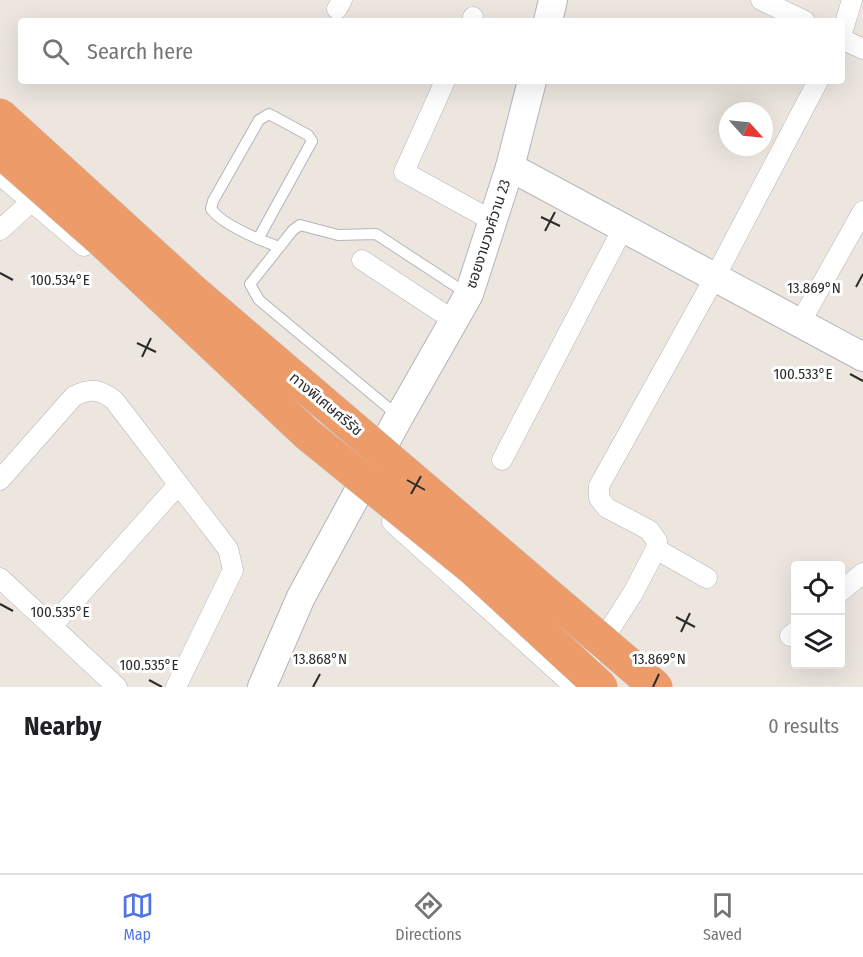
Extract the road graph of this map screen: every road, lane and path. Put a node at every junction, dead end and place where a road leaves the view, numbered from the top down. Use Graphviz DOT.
graph roads {
  1 [pos="553,0"];
  2 [pos="761,0"];
  3 [pos="852,0"];
  4 [pos="549,18"];
  5 [pos="799,18"];
  6 [pos="845,23"];
  7 [pos="845,40"];
  8 [pos="863,49"];
  9 [pos="444,84"];
  10 [pos="531,84"];
  11 [pos="816,84"];
  12 [pos="0,115"];
  13 [pos="0,151"];
  14 [pos="510,167"];
  15 [pos="0,175"];
  16 [pos="31,202"];
  17 [pos="863,211"];
  18 [pos="493,221"];
  19 [pos="623,228"];
  20 [pos="0,230"];
  21 [pos="258,239"];
  22 [pos="279,247"];
  23 [pos="362,260"];
  24 [pos="715,277"];
  25 [pos="469,294"];
  26 [pos="453,320"];
  27 [pos="800,323"];
  28 [pos="863,357"];
  29 [pos="399,417"];
  30 [pos="502,460"];
  31 [pos="0,480"];
  32 [pos="178,485"];
  33 [pos="359,492"];
  34 [pos="656,549"];
  35 [pos="863,573"];
  36 [pos="0,578"];
  37 [pos="707,578"];
  38 [pos="845,588"];
  39 [pos="52,626"];
  40 [pos="117,687"];
  41 [pos="176,687"];
  42 [pos="262,687"];
  43 [pos="581,687"];
  44 [pos="656,687"];
  1 -- 4 [label="street"];
  2 -- 5 [label="street"];
  3 -- 6 [label="street"];
  7 -- 8 [label="street"];
  9 -- 18 [label="street"];
  10 -- 14 [label="street"];
  11 -- 24 [label="street"];
  12 -- 44 [label="highway, ทางพิเศษศรีรัช, bridge"];
  13 -- 43 [label="highway, bridge"];
  14 -- 18 [label="street, ซอยงามวงศ์วาน 23"];
  14 -- 19 [label="street, ซอยงามวงศ์วาน 23"];
  15 -- 16 [label="street"];
  16 -- 20 [label="street"];
  16 -- 33 [label="street"];
  17 -- 27 [label="street"];
  18 -- 25 [label="street, ซอยงามวงศ์วาน 23"];
  19 -- 24 [label="street, ซอยงามวงศ์วาน 23"];
  19 -- 30 [label="street"];
  21 -- 21 [label="lane"];
  21 -- 22 [label="lane"];
  22 -- 25 [label="lane"];
  22 -- 29 [label="lane"];
  23 -- 26 [label="street"];
  24 -- 27 [label="street, ซอยงามวงศ์วาน 23"];
  24 -- 34 [label="street"];
  25 -- 26 [label="street, ซอยงามวงศ์วาน 23"];
  26 -- 29 [label="street, ซอยงามวงศ์วาน 23"];
  27 -- 28 [label="street, ซอยงามวงศ์วาน 23"];
  29 -- 33 [label="street, ซอยงามวงศ์วาน 23"];
  31 -- 32 [label="street"];
  32 -- 39 [label="street"];
  32 -- 41 [label="street"];
  33 -- 42 [label="street, ซอยงามวงศ์วาน 23"];
  33 -- 43 [label="street"];
  34 -- 37 [label="street"];
  34 -- 43 [label="street"];
  35 -- 38 [label="street"];
  36 -- 39 [label="street"];
  39 -- 40 [label="street"];
}
